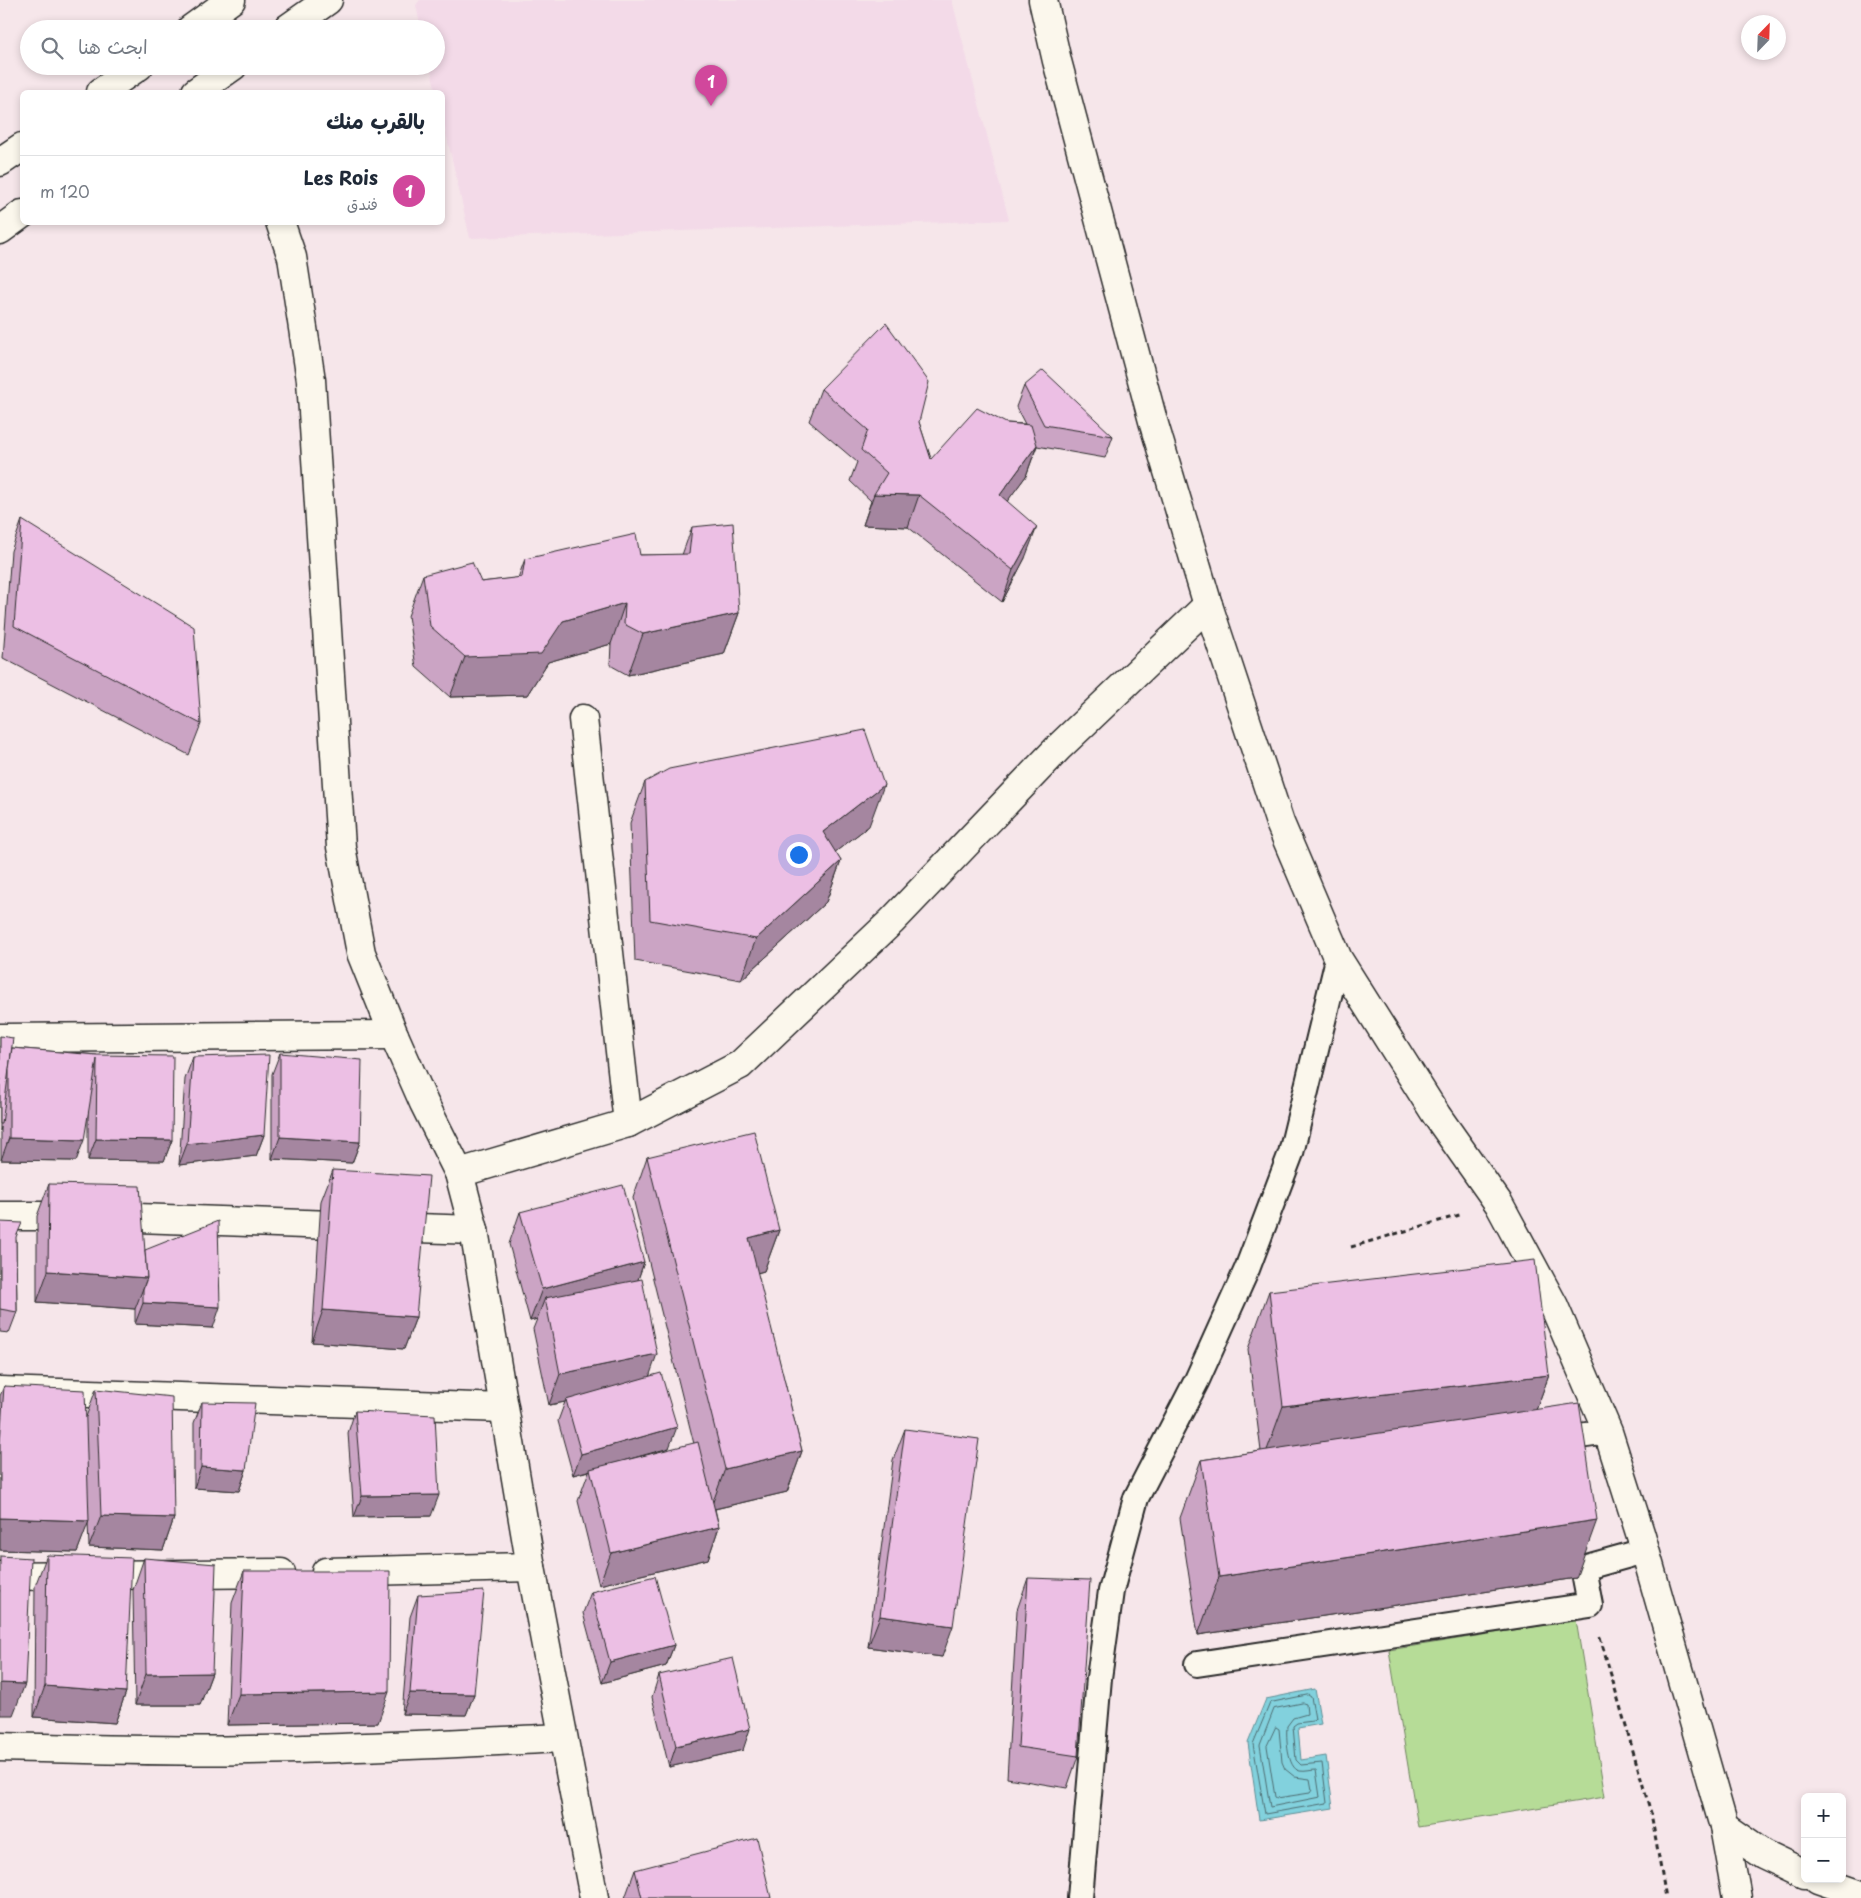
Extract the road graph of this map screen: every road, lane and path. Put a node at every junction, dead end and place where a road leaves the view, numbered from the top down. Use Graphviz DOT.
graph roads {
  1 [pos="231,0"];
  2 [pos="328,0"];
  3 [pos="1043,0"];
  4 [pos="203,20"];
  5 [pos="300,20"];
  6 [pos="125,75"];
  7 [pos="220,75"];
  8 [pos="104,90"];
  9 [pos="199,90"];
  10 [pos="20,148"];
  11 [pos="0,162"];
  12 [pos="20,215"];
  13 [pos="281,225"];
  14 [pos="0,230"];
  15 [pos="1208,605"];
  16 [pos="583,719"];
  17 [pos="1338,959"];
  18 [pos="394,1035"];
  19 [pos="0,1038"];
  20 [pos="628,1123"];
  21 [pos="459,1173"];
  22 [pos="1499,1204"];
  23 [pos="0,1216"];
  24 [pos="474,1230"];
  25 [pos="1351,1247"];
  26 [pos="0,1391"];
  27 [pos="504,1408"];
  28 [pos="1608,1432"];
  29 [pos="1526,1444"];
  30 [pos="1644,1552"];
  31 [pos="531,1568"];
  32 [pos="0,1576"];
  33 [pos="1590,1605"];
  34 [pos="1197,1664"];
  35 [pos="562,1738"];
  36 [pos="0,1747"];
  37 [pos="1724,1827"];
  38 [pos="1801,1872"];
  39 [pos="1829,1883"];
  40 [pos="1861,1894"];
  41 [pos="594,1898"];
  42 [pos="1080,1898"];
  43 [pos="1666,1898"];
  44 [pos="1737,1898"];
  1 -- 4 [label="street"];
  2 -- 5 [label="street"];
  3 -- 15 [label="street"];
  6 -- 8 [label="street"];
  7 -- 9 [label="street"];
  10 -- 11 [label="street"];
  12 -- 14 [label="street"];
  13 -- 18 [label="street"];
  15 -- 17 [label="street"];
  15 -- 20 [label="street"];
  16 -- 20 [label="street"];
  17 -- 22 [label="street"];
  17 -- 42 [label="lane"];
  18 -- 19 [label="street"];
  18 -- 21 [label="street"];
  20 -- 21 [label="street"];
  21 -- 24 [label="street"];
  22 -- 25 [label="path"];
  22 -- 28 [label="street"];
  23 -- 24 [label="street"];
  24 -- 27 [label="street"];
  26 -- 27 [label="street"];
  27 -- 31 [label="street"];
  28 -- 29 [label="lane"];
  28 -- 30 [label="street"];
  30 -- 33 [label="lane"];
  30 -- 37 [label="street"];
  31 -- 32 [label="street"];
  31 -- 35 [label="street"];
  33 -- 34 [label="lane"];
  33 -- 43 [label="path"];
  35 -- 36 [label="street"];
  35 -- 41 [label="street"];
  37 -- 38 [label="street"];
  37 -- 44 [label="street"];
  39 -- 40 [label="street"];
}
